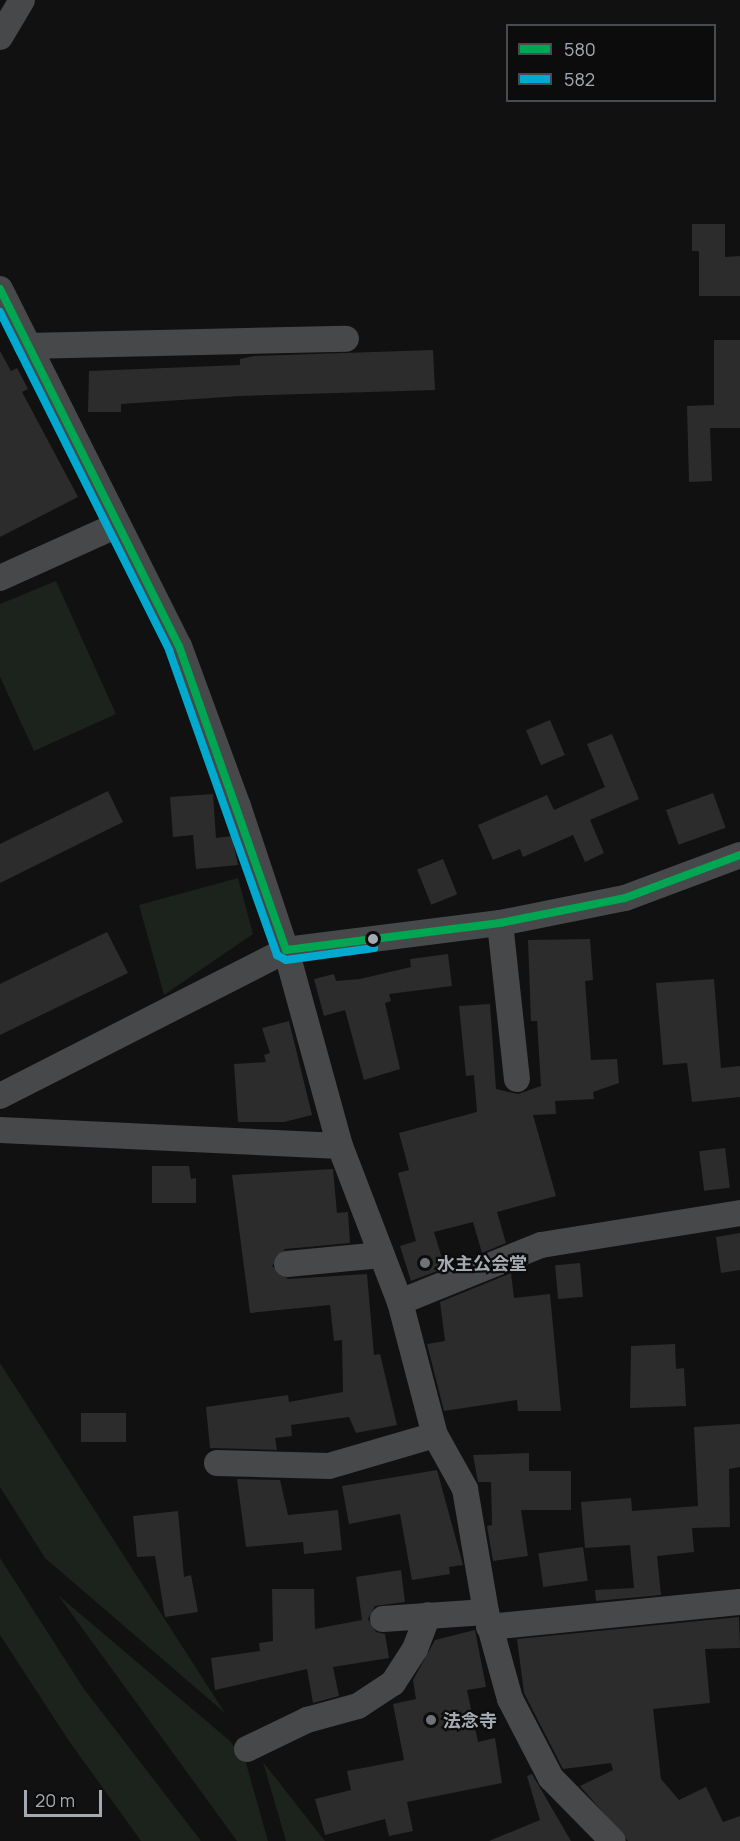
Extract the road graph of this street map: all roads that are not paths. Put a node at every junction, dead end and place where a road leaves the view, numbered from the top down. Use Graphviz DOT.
graph roads {
  1 [pos="22,0"];
  2 [pos="0,37"];
  3 [pos="0,289"];
  4 [pos="346,339"];
  5 [pos="27,346"];
  6 [pos="115,526"];
  7 [pos="0,578"];
  8 [pos="740,855"];
  9 [pos="500,922"];
  10 [pos="286,950"];
  11 [pos="517,1079"];
  12 [pos="0,1096"];
  13 [pos="0,1130"];
  14 [pos="340,1146"];
  15 [pos="740,1213"];
  16 [pos="382,1255"];
  17 [pos="287,1264"];
  18 [pos="400,1302"];
  19 [pos="435,1435"];
  20 [pos="217,1463"];
  21 [pos="740,1602"];
  22 [pos="428,1616"];
  23 [pos="383,1619"];
  24 [pos="488,1619"];
  25 [pos="247,1749"];
  26 [pos="613,1841"];
  1 -- 2 [label="street"];
  3 -- 5 [label="street"];
  4 -- 5 [label="street"];
  5 -- 6 [label="street"];
  6 -- 7 [label="street"];
  6 -- 10 [label="street"];
  8 -- 9 [label="street"];
  9 -- 10 [label="street"];
  9 -- 11 [label="street"];
  10 -- 12 [label="street"];
  10 -- 14 [label="street"];
  13 -- 14 [label="street"];
  14 -- 16 [label="street"];
  15 -- 18 [label="street"];
  16 -- 17 [label="street"];
  16 -- 18 [label="street"];
  18 -- 19 [label="street"];
  19 -- 20 [label="street"];
  19 -- 24 [label="street"];
  21 -- 24 [label="street"];
  22 -- 23 [label="street"];
  22 -- 24 [label="street"];
  22 -- 25 [label="street"];
  24 -- 26 [label="street"];
}
